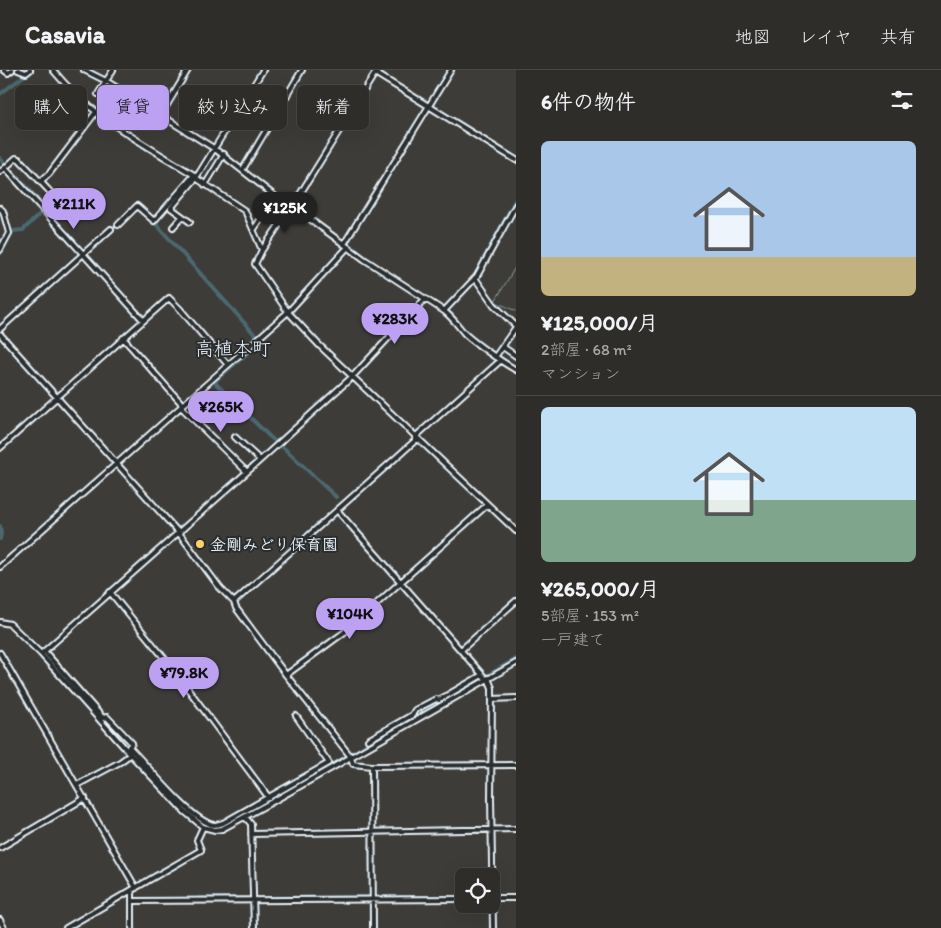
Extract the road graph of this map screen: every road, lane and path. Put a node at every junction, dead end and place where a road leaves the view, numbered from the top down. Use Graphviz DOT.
graph roads {
  1 [pos="4,70"];
  2 [pos="12,70"];
  3 [pos="18,70"];
  4 [pos="30,70"];
  5 [pos="53,70"];
  6 [pos="84,70"];
  7 [pos="113,70"];
  8 [pos="188,70"];
  9 [pos="263,70"];
  10 [pos="302,70"];
  11 [pos="451,70"];
  12 [pos="376,72"];
  13 [pos="106,81"];
  14 [pos="104,85"];
  15 [pos="112,85"];
  16 [pos="169,102"];
  17 [pos="429,106"];
  18 [pos="96,112"];
  19 [pos="169,120"];
  20 [pos="215,149"];
  21 [pos="224,154"];
  22 [pos="516,160"];
  23 [pos="5,168"];
  24 [pos="242,169"];
  25 [pos="0,172"];
  26 [pos="195,176"];
  27 [pos="42,183"];
  28 [pos="205,185"];
  29 [pos="276,197"];
  30 [pos="55,200"];
  31 [pos="71,203"];
  32 [pos="516,205"];
  33 [pos="292,207"];
  34 [pos="0,208"];
  35 [pos="43,211"];
  36 [pos="182,216"];
  37 [pos="190,222"];
  38 [pos="118,225"];
  39 [pos="172,228"];
  40 [pos="254,229"];
  41 [pos="112,230"];
  42 [pos="346,246"];
  43 [pos="0,250"];
  44 [pos="262,250"];
  45 [pos="84,255"];
  46 [pos="475,278"];
  47 [pos="424,299"];
  48 [pos="444,311"];
  49 [pos="288,312"];
  50 [pos="143,320"];
  51 [pos="516,327"];
  52 [pos="0,329"];
  53 [pos="0,334"];
  54 [pos="123,338"];
  55 [pos="503,347"];
  56 [pos="516,356"];
  57 [pos="495,357"];
  58 [pos="500,361"];
  59 [pos="228,365"];
  60 [pos="516,370"];
  61 [pos="352,377"];
  62 [pos="57,397"];
  63 [pos="182,406"];
  64 [pos="235,438"];
  65 [pos="416,438"];
  66 [pos="0,448"];
  67 [pos="260,460"];
  68 [pos="117,464"];
  69 [pos="247,472"];
  70 [pos="487,505"];
  71 [pos="337,510"];
  72 [pos="515,529"];
  73 [pos="179,533"];
  74 [pos="0,567"];
  75 [pos="400,583"];
  76 [pos="110,592"];
  77 [pos="516,601"];
  78 [pos="234,602"];
  79 [pos="0,622"];
  80 [pos="461,650"];
  81 [pos="42,652"];
  82 [pos="0,654"];
  83 [pos="516,663"];
  84 [pos="286,675"];
  85 [pos="482,675"];
  86 [pos="487,679"];
  87 [pos="516,698"];
  88 [pos="492,699"];
  89 [pos="296,716"];
  90 [pos="368,740"];
  91 [pos="132,753"];
  92 [pos="351,757"];
  93 [pos="492,765"];
  94 [pos="516,765"];
  95 [pos="372,766"];
  96 [pos="77,785"];
  97 [pos="85,798"];
  98 [pos="269,798"];
  99 [pos="272,802"];
  100 [pos="245,816"];
  101 [pos="210,827"];
  102 [pos="492,829"];
  103 [pos="516,829"];
  104 [pos="372,830"];
  105 [pos="251,834"];
  106 [pos="0,848"];
  107 [pos="492,868"];
  108 [pos="134,889"];
  109 [pos="500,898"];
  110 [pos="516,898"];
  111 [pos="373,899"];
  112 [pos="455,899"];
  113 [pos="254,900"];
  114 [pos="132,901"];
  115 [pos="492,913"];
  116 [pos="0,920"];
  117 [pos="4,928"];
  118 [pos="66,928"];
  119 [pos="132,928"];
  120 [pos="254,928"];
  121 [pos="373,928"];
  122 [pos="493,928"];
  1 -- 2 [label="street"];
  3 -- 4 [label="street"];
  5 -- 18 [label="street"];
  6 -- 13 [label="street"];
  7 -- 13 [label="street"];
  8 -- 16 [label="street"];
  9 -- 20 [label="street"];
  10 -- 24 [label="street"];
  11 -- 17 [label="street"];
  12 -- 17 [label="street"];
  12 -- 33 [label="street"];
  13 -- 14 [label="street"];
  13 -- 15 [label="street"];
  17 -- 22 [label="street"];
  17 -- 42 [label="street"];
  18 -- 26 [label="street"];
  18 -- 27 [label="street"];
  19 -- 20 [label="street"];
  20 -- 21 [label="street"];
  20 -- 26 [label="street"];
  21 -- 24 [label="street"];
  21 -- 28 [label="street"];
  23 -- 25 [label="street"];
  23 -- 27 [label="street"];
  23 -- 35 [label="street"];
  24 -- 29 [label="street"];
  26 -- 28 [label="street"];
  26 -- 36 [label="street"];
  26 -- 38 [label="street"];
  27 -- 30 [label="street"];
  28 -- 40 [label="street"];
  29 -- 33 [label="street"];
  29 -- 40 [label="street"];
  30 -- 31 [label="street"];
  30 -- 35 [label="street"];
  32 -- 46 [label="street"];
  33 -- 42 [label="street"];
  33 -- 44 [label="street"];
  34 -- 43 [label="street"];
  35 -- 45 [label="street"];
  36 -- 37 [label="street"];
  36 -- 39 [label="street"];
  40 -- 44 [label="street"];
  41 -- 45 [label="street"];
  42 -- 47 [label="street"];
  42 -- 49 [label="street"];
  44 -- 49 [label="street"];
  45 -- 50 [label="street"];
  45 -- 52 [label="street"];
  46 -- 48 [label="street"];
  46 -- 51 [label="street"];
  47 -- 48 [label="street"];
  47 -- 61 [label="street"];
  48 -- 57 [label="street"];
  49 -- 59 [label="street"];
  49 -- 61 [label="street"];
  50 -- 54 [label="street"];
  50 -- 59 [label="street"];
  51 -- 55 [label="street"];
  53 -- 62 [label="street"];
  54 -- 62 [label="street"];
  54 -- 63 [label="street"];
  55 -- 56 [label="street"];
  55 -- 57 [label="street"];
  57 -- 58 [label="street"];
  58 -- 60 [label="street"];
  58 -- 65 [label="street"];
  59 -- 63 [label="street"];
  61 -- 65 [label="street"];
  61 -- 67 [label="street"];
  62 -- 66 [label="street"];
  62 -- 68 [label="street"];
  63 -- 68 [label="street"];
  63 -- 69 [label="street"];
  64 -- 67 [label="street"];
  65 -- 70 [label="street"];
  65 -- 71 [label="street"];
  67 -- 69 [label="street"];
  68 -- 73 [label="street"];
  68 -- 74 [label="street"];
  69 -- 73 [label="street"];
  70 -- 72 [label="street"];
  70 -- 75 [label="street"];
  71 -- 75 [label="street"];
  71 -- 78 [label="street"];
  73 -- 76 [label="street"];
  73 -- 78 [label="street"];
  75 -- 80 [label="street"];
  75 -- 84 [label="street"];
  76 -- 81 [label="street"];
  76 -- 98 [label="street"];
  77 -- 80 [label="street"];
  78 -- 84 [label="street"];
  79 -- 81 [label="street"];
  80 -- 85 [label="street"];
  81 -- 91 [label="street"];
  81 -- 91 [label="street"];
  82 -- 96 [label="street"];
  83 -- 86 [label="street"];
  84 -- 92 [label="street"];
  85 -- 86 [label="street"];
  85 -- 90 [label="street"];
  86 -- 88 [label="street"];
  86 -- 92 [label="street"];
  87 -- 88 [label="street"];
  88 -- 93 [label="street"];
  89 -- 98 [label="street"];
  91 -- 96 [label="street"];
  91 -- 101 [label="street"];
  91 -- 101 [label="street"];
  92 -- 95 [label="street"];
  92 -- 99 [label="street"];
  93 -- 94 [label="street"];
  93 -- 95 [label="street"];
  93 -- 102 [label="street"];
  95 -- 104 [label="street"];
  96 -- 97 [label="street"];
  97 -- 106 [label="street"];
  97 -- 108 [label="street"];
  98 -- 99 [label="street"];
  98 -- 101 [label="street"];
  99 -- 100 [label="street"];
  100 -- 101 [label="street"];
  100 -- 105 [label="street"];
  101 -- 108 [label="street"];
  102 -- 103 [label="street"];
  102 -- 104 [label="street"];
  102 -- 107 [label="street"];
  104 -- 105 [label="street"];
  104 -- 111 [label="street"];
  105 -- 113 [label="street"];
  108 -- 114 [label="street"];
  108 -- 118 [label="street"];
  109 -- 110 [label="street"];
  111 -- 112 [label="street"];
  111 -- 113 [label="street"];
  111 -- 121 [label="street"];
  113 -- 114 [label="street"];
  113 -- 120 [label="street"];
  114 -- 119 [label="street"];
  115 -- 122 [label="street"];
  116 -- 117 [label="street"];
}
